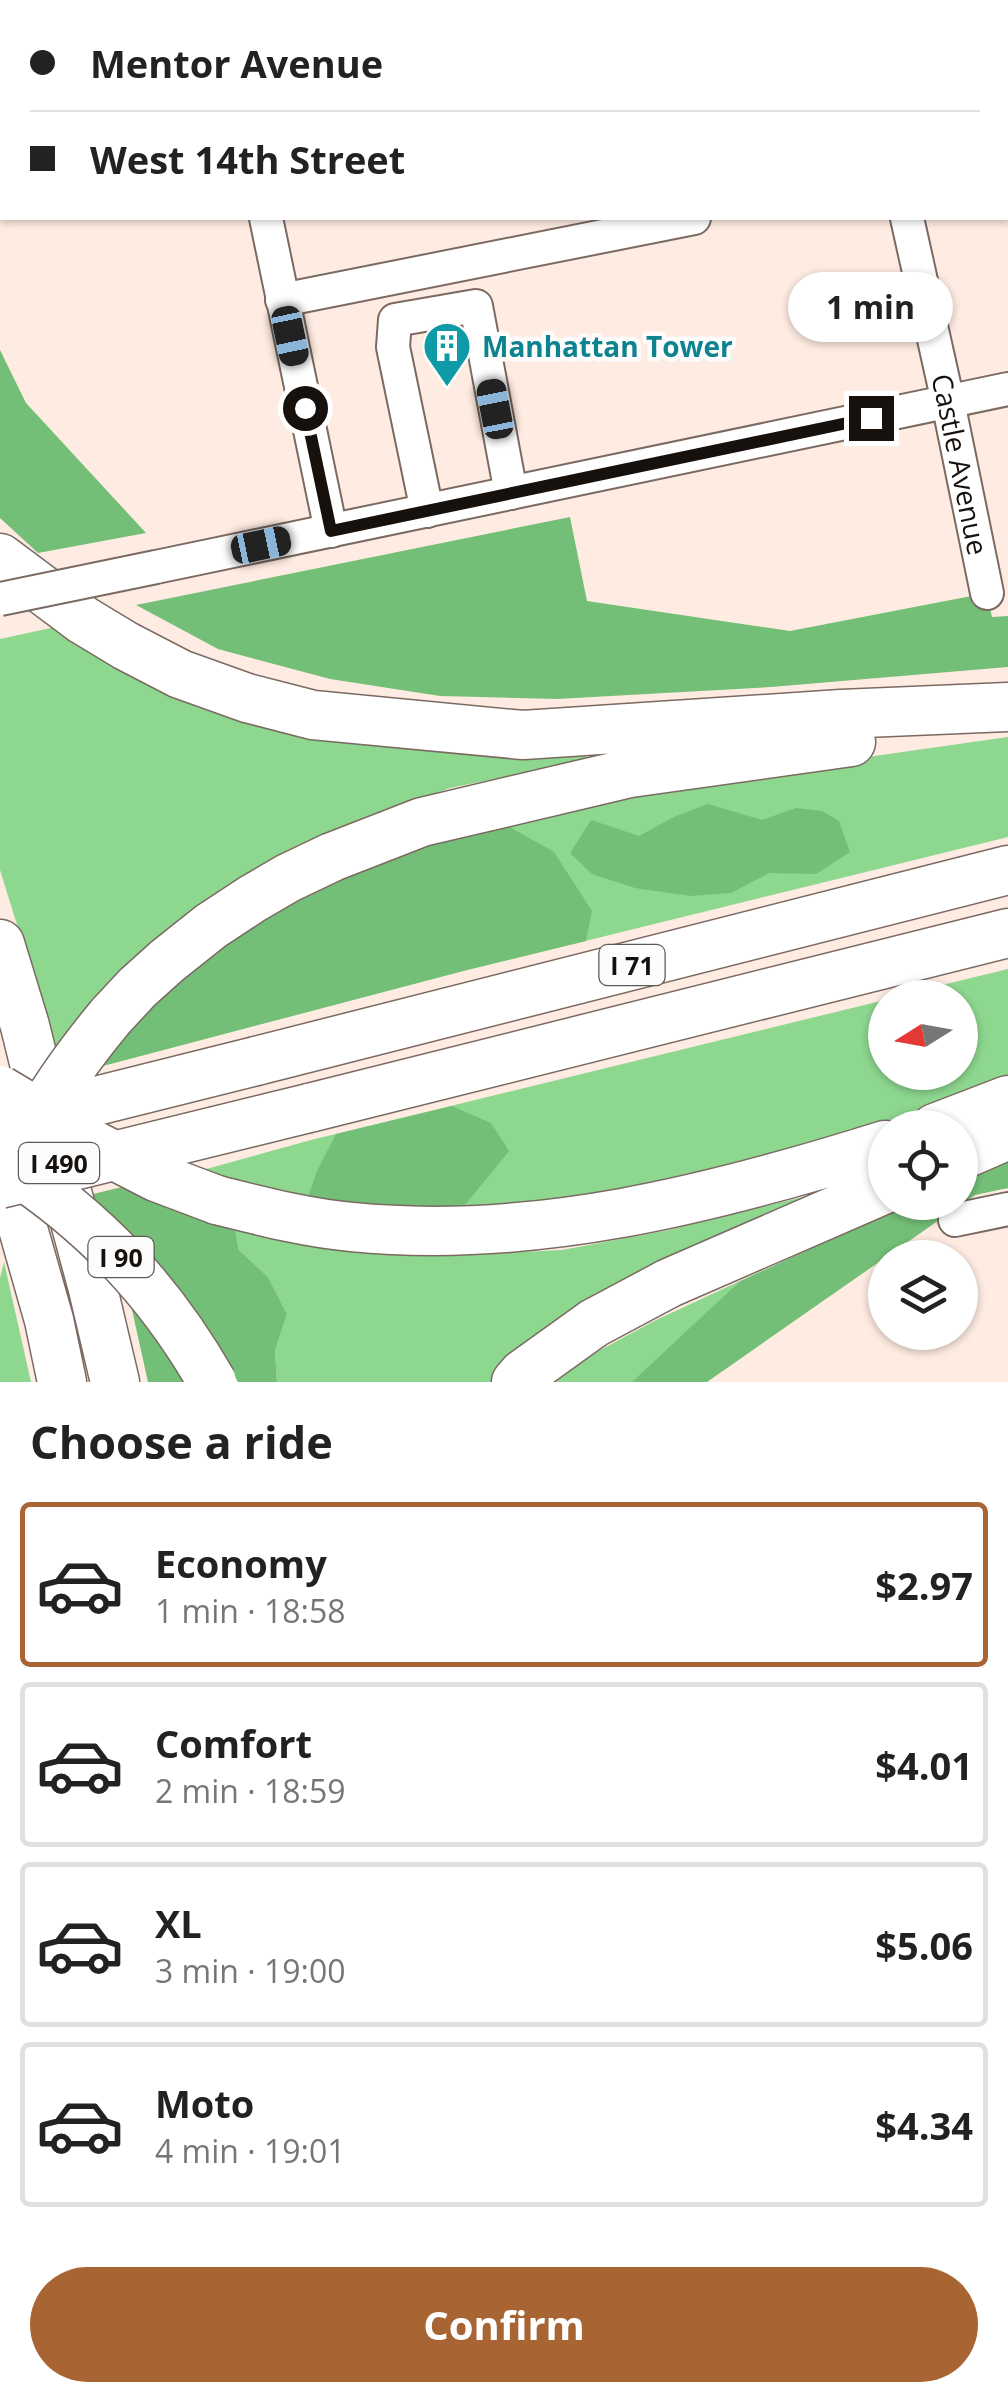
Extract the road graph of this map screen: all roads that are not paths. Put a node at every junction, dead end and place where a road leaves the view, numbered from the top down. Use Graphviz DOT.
graph roads {
  1 [pos="266,220"];
  2 [pos="684,220"];
  3 [pos="906,220"];
  4 [pos="282,300"];
  5 [pos="1008,389"];
  6 [pos="948,402"];
  7 [pos="511,493"];
  8 [pos="426,511"];
  9 [pos="331,531"];
  10 [pos="0,558"];
  11 [pos="987,593"];
  12 [pos="0,599"];
  13 [pos="1008,707"];
  14 [pos="1008,722"];
  15 [pos="1008,870"];
  16 [pos="1008,933"];
  17 [pos="0,944"];
  18 [pos="0,1090"];
  19 [pos="1008,1100"];
  20 [pos="978,1112"];
  21 [pos="0,1124"];
  22 [pos="1008,1135"];
  23 [pos="0,1148"];
  24 [pos="978,1148"];
  25 [pos="868,1150"];
  26 [pos="0,1161"];
  27 [pos="0,1184"];
  28 [pos="868,1196"];
  29 [pos="1008,1209"];
  30 [pos="0,1212"];
  31 [pos="978,1215"];
  32 [pos="62,1382"];
  33 [pos="115,1382"];
  34 [pos="212,1382"];
  35 [pos="516,1382"];
  1 -- 4 [label="street"];
  2 -- 4 [label="street"];
  3 -- 6 [label="street, Castle Avenue"];
  4 -- 9 [label="street"];
  5 -- 6 [label="street"];
  6 -- 7 [label="street"];
  6 -- 11 [label="street, Castle Avenue"];
  7 -- 8 [label="street"];
  7 -- 8 [label="street"];
  8 -- 9 [label="street"];
  9 -- 12 [label="street, bridge"];
  10 -- 13 [label="highway"];
  14 -- 30 [label="highway, bridge"];
  15 -- 21 [label="highway, I 71, bridge"];
  16 -- 27 [label="highway, I 71, bridge"];
  17 -- 33 [label="highway, I 490"];
  18 -- 25 [label="highway, bridge"];
  19 -- 20 [label="highway"];
  22 -- 24 [label="highway"];
  23 -- 32 [label="highway, I 490"];
  26 -- 34 [label="highway, I 90, bridge"];
  28 -- 35 [label="highway"];
  29 -- 31 [label="street"];
}
